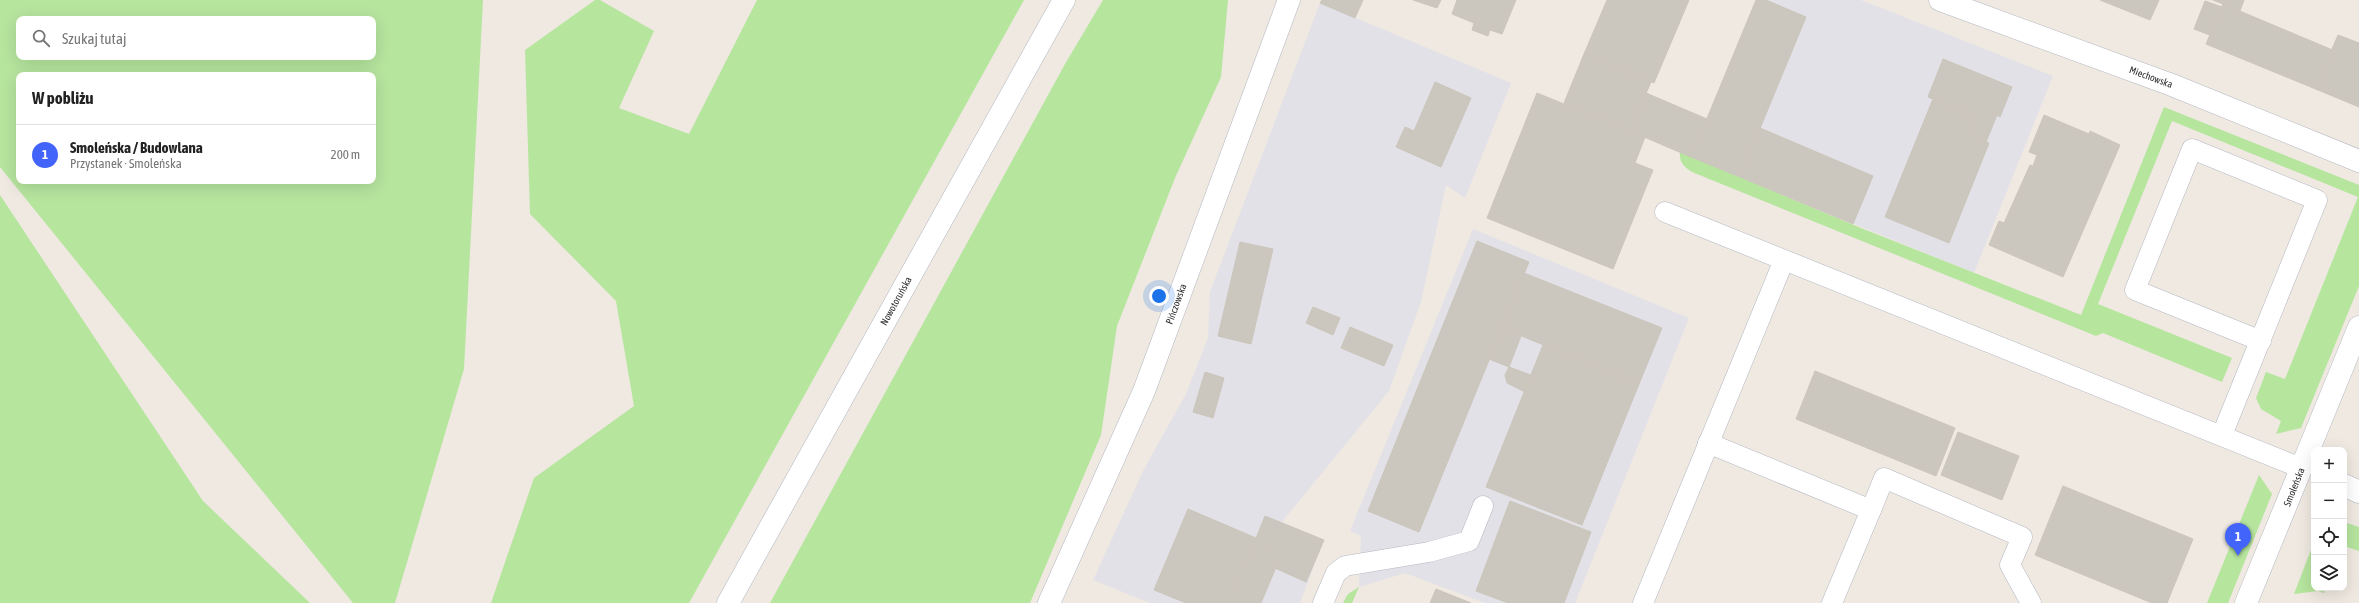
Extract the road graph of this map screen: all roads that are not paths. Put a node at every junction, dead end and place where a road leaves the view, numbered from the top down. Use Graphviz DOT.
graph roads {
  1 [pos="1064,0"];
  2 [pos="1289,0"];
  3 [pos="1940,0"];
  4 [pos="2359,161"];
  5 [pos="1665,212"];
  6 [pos="1784,260"];
  7 [pos="2359,327"];
  8 [pos="2261,341"];
  9 [pos="2222,435"];
  10 [pos="1708,443"];
  11 [pos="2308,470"];
  12 [pos="2347,487"];
  13 [pos="2359,492"];
  14 [pos="1483,506"];
  15 [pos="1871,510"];
  16 [pos="728,603"];
  17 [pos="1049,603"];
  18 [pos="1323,603"];
  19 [pos="1643,603"];
  20 [pos="1832,603"];
  21 [pos="2031,603"];
  22 [pos="2246,603"];
  1 -- 16 [label="street, Nowotoruńska"];
  2 -- 17 [label="street, Pińczowska"];
  3 -- 4 [label="street, Miechowska"];
  5 -- 6 [label="lane"];
  6 -- 9 [label="lane"];
  6 -- 10 [label="lane"];
  7 -- 11 [label="street, Smoleńska"];
  8 -- 8 [label="lane"];
  8 -- 9 [label="lane"];
  9 -- 11 [label="lane"];
  10 -- 15 [label="lane"];
  10 -- 19 [label="lane"];
  11 -- 22 [label="street, Smoleńska"];
  12 -- 13 [label="street"];
  14 -- 18 [label="lane"];
  15 -- 20 [label="lane"];
  15 -- 21 [label="lane"];
}
